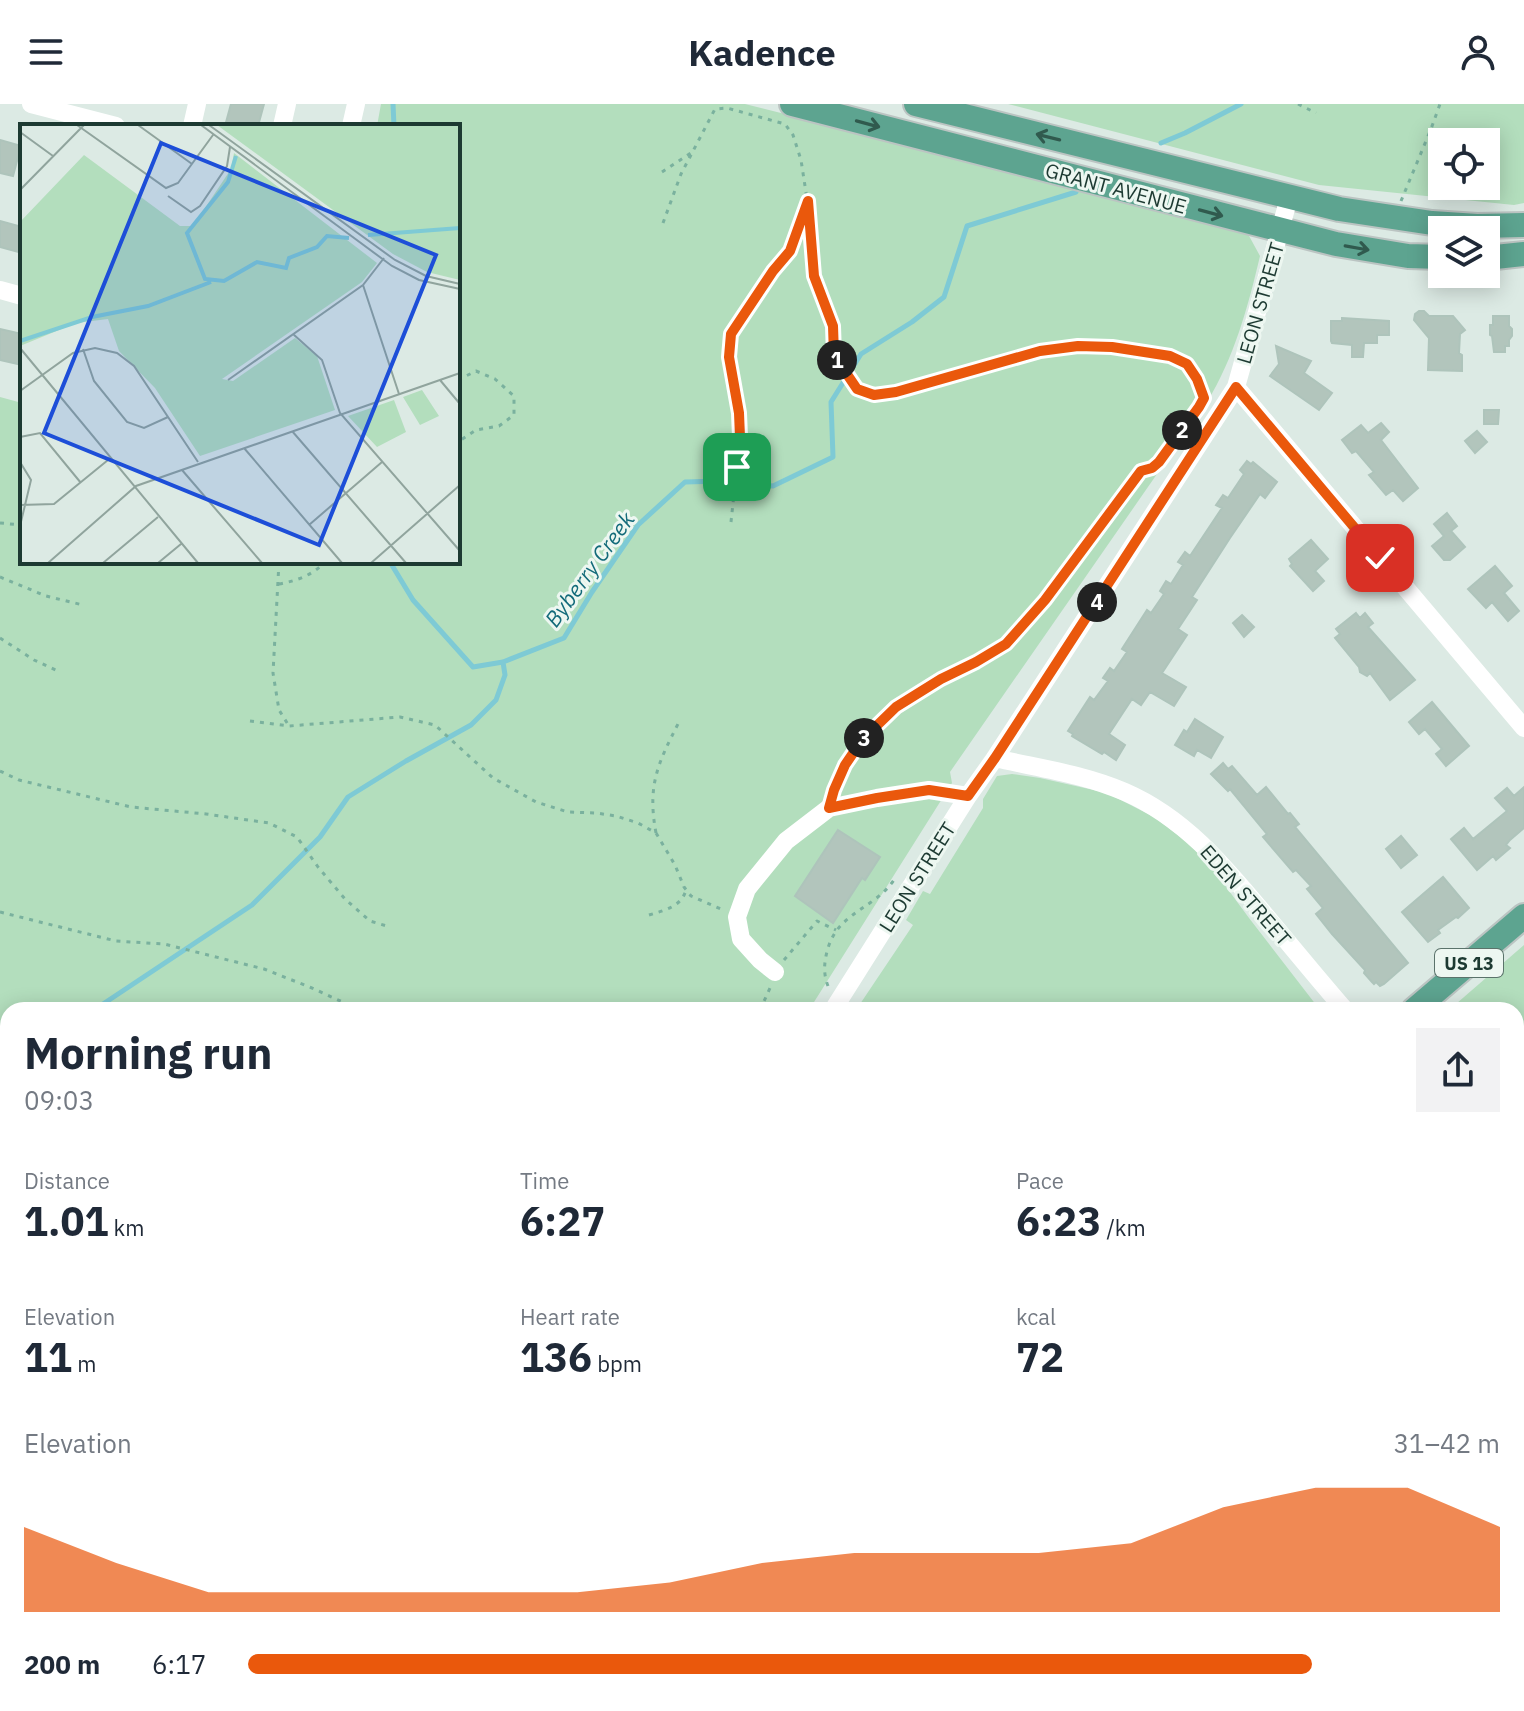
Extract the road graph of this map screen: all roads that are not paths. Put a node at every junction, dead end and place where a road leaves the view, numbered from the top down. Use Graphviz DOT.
graph roads {
  1 [pos="31,104"];
  2 [pos="197,104"];
  3 [pos="287,104"];
  4 [pos="356,104"];
  5 [pos="792,104"];
  6 [pos="916,104"];
  7 [pos="108,124"];
  8 [pos="192,124"];
  9 [pos="282,124"];
  10 [pos="351,124"];
  11 [pos="1289,198"];
  12 [pos="1524,225"];
  13 [pos="1281,231"];
  14 [pos="1524,254"];
  15 [pos="1428,257"];
  16 [pos="1500,257"];
  17 [pos="0,290"];
  18 [pos="20,295"];
  19 [pos="1236,387"];
  20 [pos="1524,728"];
  21 [pos="995,758"];
  22 [pos="968,796"];
  23 [pos="1524,916"];
  24 [pos="775,972"];
  25 [pos="838,1002"];
  26 [pos="1338,1002"];
  27 [pos="1423,1002"];
  1 -- 7 [label="street"];
  2 -- 8 [label="street"];
  3 -- 9 [label="street"];
  4 -- 10 [label="street"];
  5 -- 13 [label="main road, GRANT AVENUE, one-way"];
  11 -- 6 [label="main road, GRANT AVENUE, one-way"];
  11 -- 12 [label="main road, GRANT AVENUE"];
  11 -- 13 [label="street, LEON STREET"];
  13 -- 15 [label="main road, GRANT AVENUE, one-way"];
  13 -- 19 [label="street, LEON STREET"];
  14 -- 16 [label="main road"];
  17 -- 18 [label="street"];
  19 -- 20 [label="street"];
  19 -- 21 [label="street, LEON STREET"];
  21 -- 22 [label="street, LEON STREET"];
  21 -- 26 [label="street, EDEN STREET"];
  22 -- 24 [label="street"];
  22 -- 25 [label="street, LEON STREET"];
  23 -- 27 [label="main road, US 13"];
}
